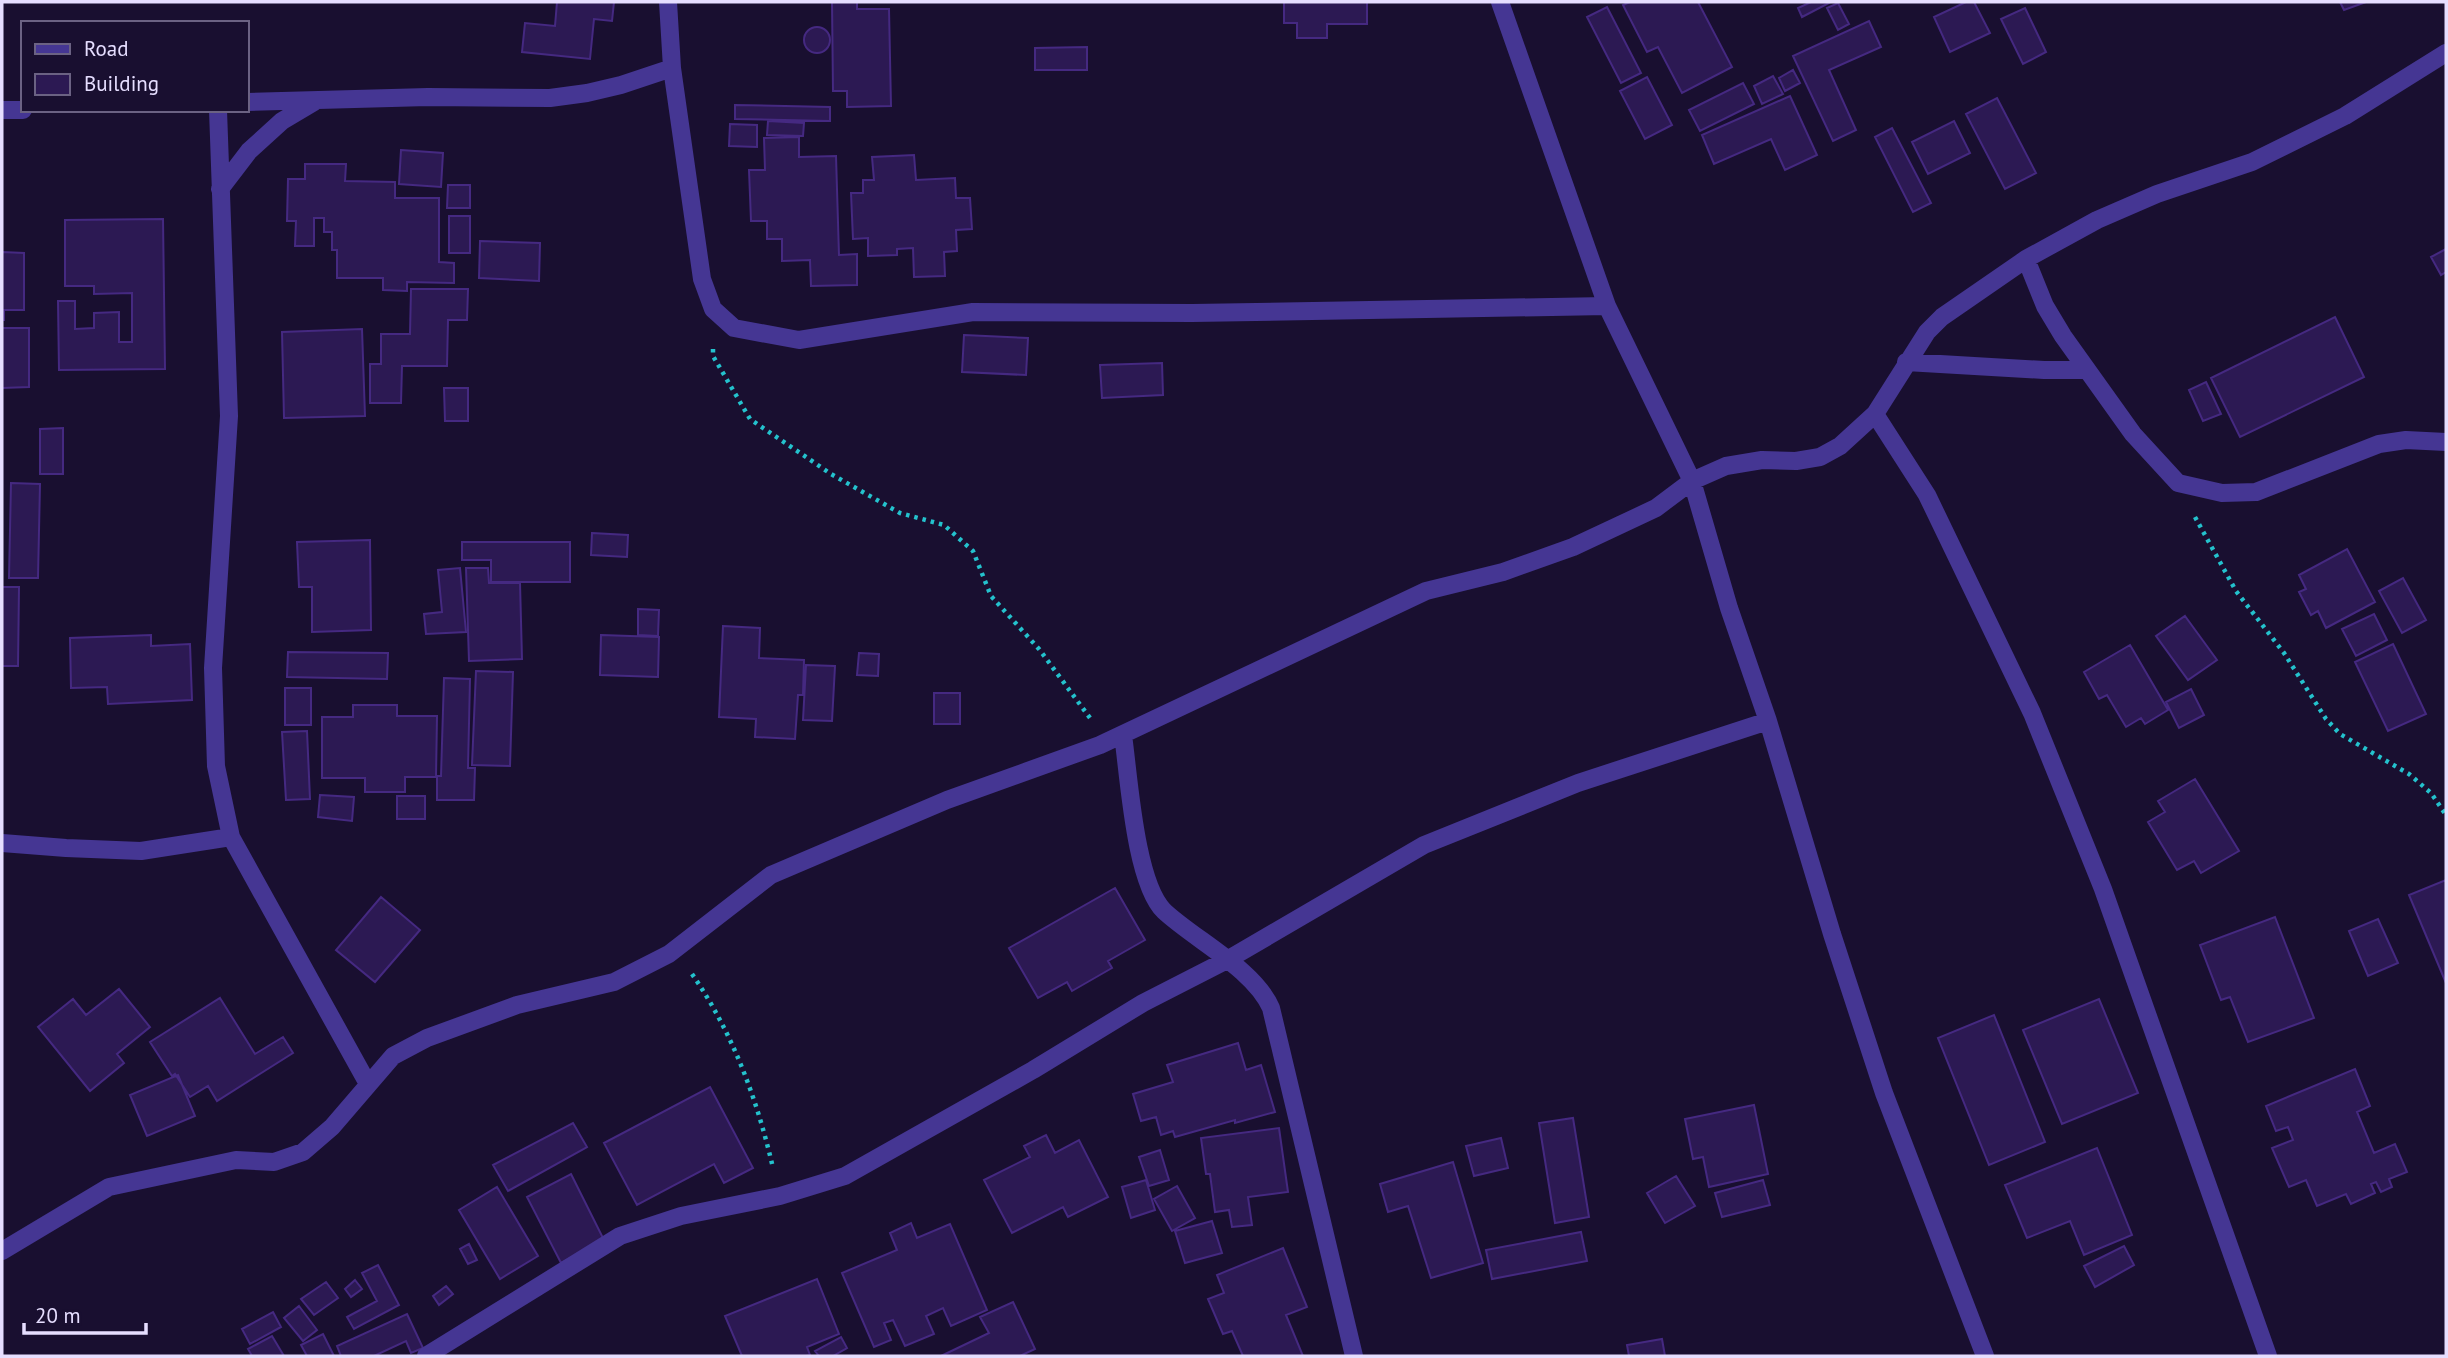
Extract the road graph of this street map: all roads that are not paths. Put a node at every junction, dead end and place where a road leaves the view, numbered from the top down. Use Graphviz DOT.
graph roads {
  1 [pos="668,2"];
  2 [pos="1500,2"];
  3 [pos="2446,53"];
  4 [pos="672,68"];
  5 [pos="317,100"];
  6 [pos="248,102"];
  7 [pos="2,110"];
  8 [pos="21,110"];
  9 [pos="218,112"];
  10 [pos="220,189"];
  11 [pos="2026,259"];
  12 [pos="1607,306"];
  13 [pos="1906,362"];
  14 [pos="2087,370"];
  15 [pos="1875,414"];
  16 [pos="2446,442"];
  17 [pos="1692,481"];
  18 [pos="1768,721"];
  19 [pos="1123,735"];
  20 [pos="231,837"];
  21 [pos="2,843"];
  22 [pos="1227,960"];
  23 [pos="368,1084"];
  24 [pos="2,1251"];
  25 [pos="426,1356"];
  26 [pos="1354,1356"];
  27 [pos="1985,1356"];
  28 [pos="2268,1356"];
  1 -- 4 [label="street"];
  2 -- 12 [label="street"];
  3 -- 11 [label="street"];
  4 -- 5 [label="street"];
  4 -- 12 [label="street"];
  5 -- 6 [label="street"];
  5 -- 10 [label="street"];
  7 -- 8 [label="street"];
  9 -- 10 [label="street"];
  10 -- 20 [label="street"];
  11 -- 13 [label="street"];
  11 -- 14 [label="street"];
  12 -- 17 [label="street"];
  13 -- 14 [label="street"];
  13 -- 15 [label="street"];
  14 -- 16 [label="street"];
  15 -- 17 [label="street"];
  15 -- 28 [label="street"];
  17 -- 18 [label="street"];
  17 -- 19 [label="street"];
  18 -- 22 [label="street"];
  18 -- 27 [label="street"];
  19 -- 22 [label="street"];
  19 -- 23 [label="street"];
  20 -- 21 [label="street"];
  20 -- 23 [label="street"];
  22 -- 25 [label="street"];
  22 -- 26 [label="street"];
  23 -- 24 [label="street"];
}
